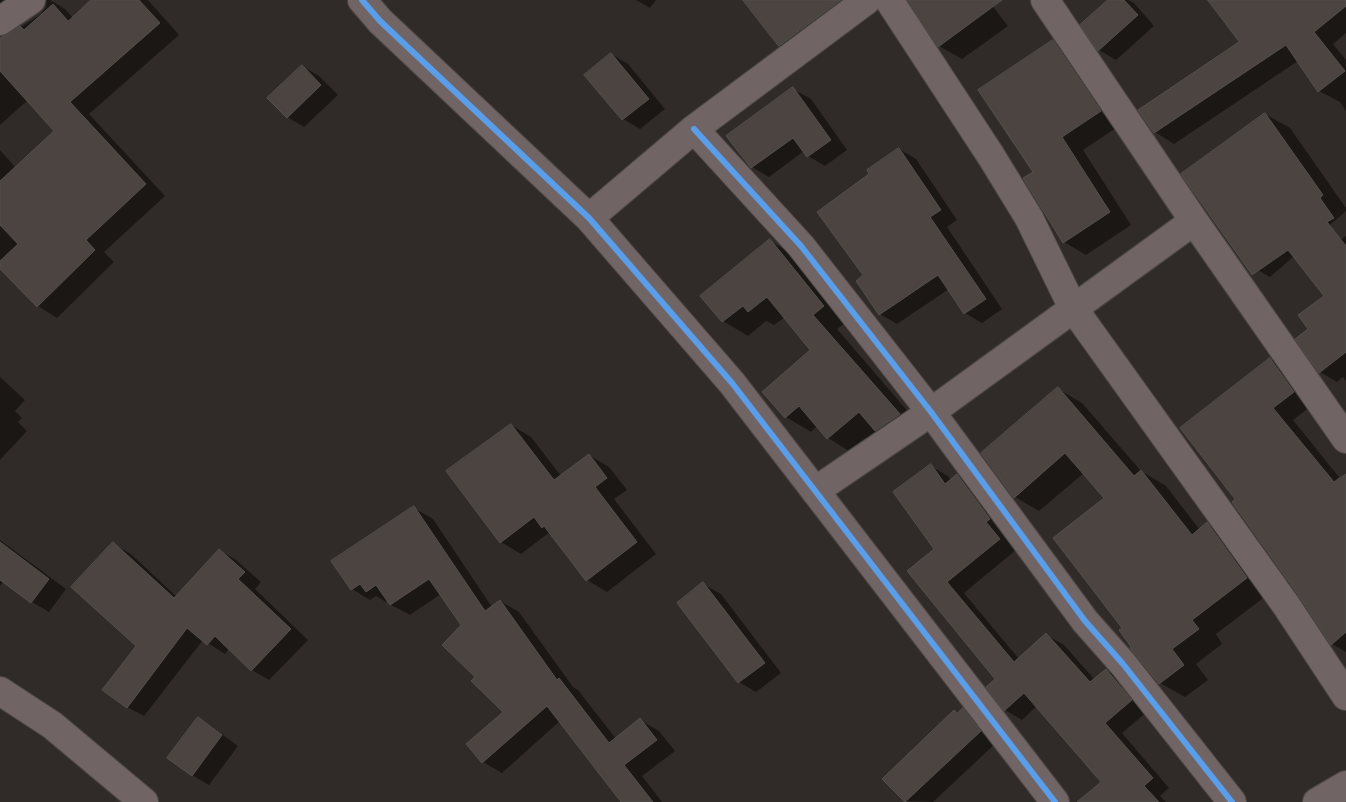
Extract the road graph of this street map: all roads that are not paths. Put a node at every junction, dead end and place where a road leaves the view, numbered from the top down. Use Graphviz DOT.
graph roads {
  1 [pos="31,0"];
  2 [pos="362,0"];
  3 [pos="867,0"];
  4 [pos="889,0"];
  5 [pos="1045,0"];
  6 [pos="0,21"];
  7 [pos="694,129"];
  8 [pos="589,218"];
  9 [pos="1194,221"];
  10 [pos="1073,308"];
  11 [pos="931,412"];
  12 [pos="1346,439"];
  13 [pos="815,491"];
  14 [pos="0,691"];
  15 [pos="1346,696"];
  16 [pos="1346,785"];
  17 [pos="144,802"];
  18 [pos="1055,802"];
  19 [pos="1232,802"];
  20 [pos="1317,802"];
  1 -- 6 [label="street"];
  2 -- 8 [label="street"];
  3 -- 7 [label="street"];
  4 -- 10 [label="street"];
  5 -- 9 [label="street"];
  7 -- 8 [label="street"];
  7 -- 11 [label="street"];
  8 -- 13 [label="street"];
  9 -- 10 [label="street"];
  9 -- 12 [label="street"];
  10 -- 11 [label="street"];
  10 -- 15 [label="street"];
  11 -- 13 [label="street"];
  11 -- 19 [label="street"];
  13 -- 18 [label="street"];
  14 -- 17 [label="street"];
  16 -- 20 [label="street"];
}
